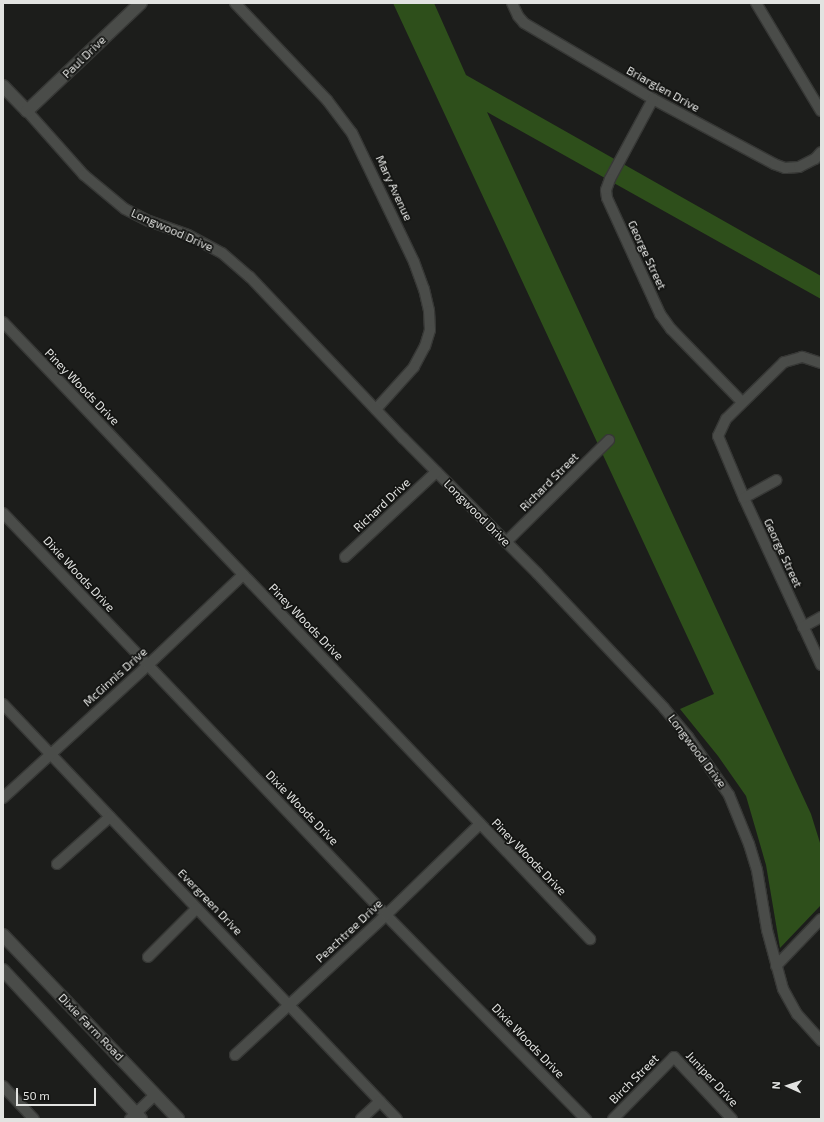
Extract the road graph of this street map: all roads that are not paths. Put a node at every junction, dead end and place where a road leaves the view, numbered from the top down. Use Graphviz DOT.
graph roads {
  1 [pos="141,3"];
  2 [pos="235,3"];
  3 [pos="512,3"];
  4 [pos="756,3"];
  5 [pos="3,86"];
  6 [pos="653,98"];
  7 [pos="821,111"];
  8 [pos="27,112"];
  9 [pos="818,156"];
  10 [pos="3,322"];
  11 [pos="821,363"];
  12 [pos="742,402"];
  13 [pos="376,409"];
  14 [pos="609,440"];
  15 [pos="436,472"];
  16 [pos="776,480"];
  17 [pos="744,498"];
  18 [pos="3,513"];
  19 [pos="506,542"];
  20 [pos="345,557"];
  21 [pos="243,575"];
  22 [pos="821,617"];
  23 [pos="803,627"];
  24 [pos="148,665"];
  25 [pos="821,665"];
  26 [pos="3,704"];
  27 [pos="50,754"];
  28 [pos="3,798"];
  29 [pos="110,817"];
  30 [pos="480,824"];
  31 [pos="57,864"];
  32 [pos="197,908"];
  33 [pos="386,915"];
  34 [pos="821,919"];
  35 [pos="3,935"];
  36 [pos="590,939"];
  37 [pos="148,957"];
  38 [pos="776,966"];
  39 [pos="3,970"];
  40 [pos="289,1004"];
  41 [pos="821,1041"];
  42 [pos="235,1055"];
  43 [pos="674,1057"];
  44 [pos="3,1086"];
  45 [pos="155,1095"];
  46 [pos="380,1101"];
  47 [pos="136,1117"];
  48 [pos="34,1119"];
  49 [pos="178,1119"];
  50 [pos="361,1119"];
  51 [pos="397,1119"];
  52 [pos="586,1119"];
  53 [pos="613,1119"];
  54 [pos="732,1119"];
  1 -- 8 [label="main road, Paul Drive"];
  2 -- 13 [label="street, Mary Avenue"];
  3 -- 6 [label="street, Briarglen Drive"];
  4 -- 7 [label="street"];
  5 -- 8 [label="main road, Longwood Drive"];
  6 -- 9 [label="street, Briarglen Drive"];
  6 -- 12 [label="street, George Street"];
  8 -- 13 [label="street, Longwood Drive"];
  10 -- 21 [label="street, Piney Woods Drive"];
  11 -- 12 [label="street, George Street"];
  12 -- 17 [label="street, George Street"];
  13 -- 15 [label="street, Longwood Drive"];
  14 -- 19 [label="street, Richard Street"];
  15 -- 19 [label="street, Longwood Drive"];
  15 -- 20 [label="street, Richard Drive"];
  16 -- 17 [label="street"];
  17 -- 23 [label="street, George Street"];
  18 -- 24 [label="street, Dixie Woods Drive"];
  19 -- 38 [label="street, Longwood Drive"];
  21 -- 24 [label="street, McGinnis Drive"];
  21 -- 30 [label="street, Piney Woods Drive"];
  22 -- 23 [label="street"];
  23 -- 25 [label="street, George Street"];
  24 -- 27 [label="street, McGinnis Drive"];
  24 -- 33 [label="street, Dixie Woods Drive"];
  26 -- 27 [label="street, Evergreen Drive"];
  27 -- 28 [label="street, McGinnis Drive"];
  27 -- 29 [label="street, Evergreen Drive"];
  29 -- 31 [label="street"];
  29 -- 32 [label="street, Evergreen Drive"];
  30 -- 33 [label="street, Peachtree Drive"];
  30 -- 36 [label="street, Piney Woods Drive"];
  32 -- 37 [label="street"];
  32 -- 40 [label="street, Evergreen Drive"];
  33 -- 40 [label="street, Peachtree Drive"];
  33 -- 52 [label="street, Dixie Woods Drive"];
  34 -- 38 [label="street"];
  35 -- 45 [label="main road, Dixie Farm Road"];
  38 -- 41 [label="street, Longwood Drive"];
  39 -- 47 [label="main road, Dixie Farm Road"];
  40 -- 42 [label="street, Peachtree Drive"];
  40 -- 46 [label="street, Evergreen Drive"];
  43 -- 53 [label="street, Birch Street"];
  43 -- 54 [label="street, Juniper Drive"];
  44 -- 48 [label="street"];
  45 -- 47 [label="street"];
  45 -- 49 [label="main road, Dixie Farm Road"];
  46 -- 50 [label="street"];
  46 -- 51 [label="street, Evergreen Drive"];
}
